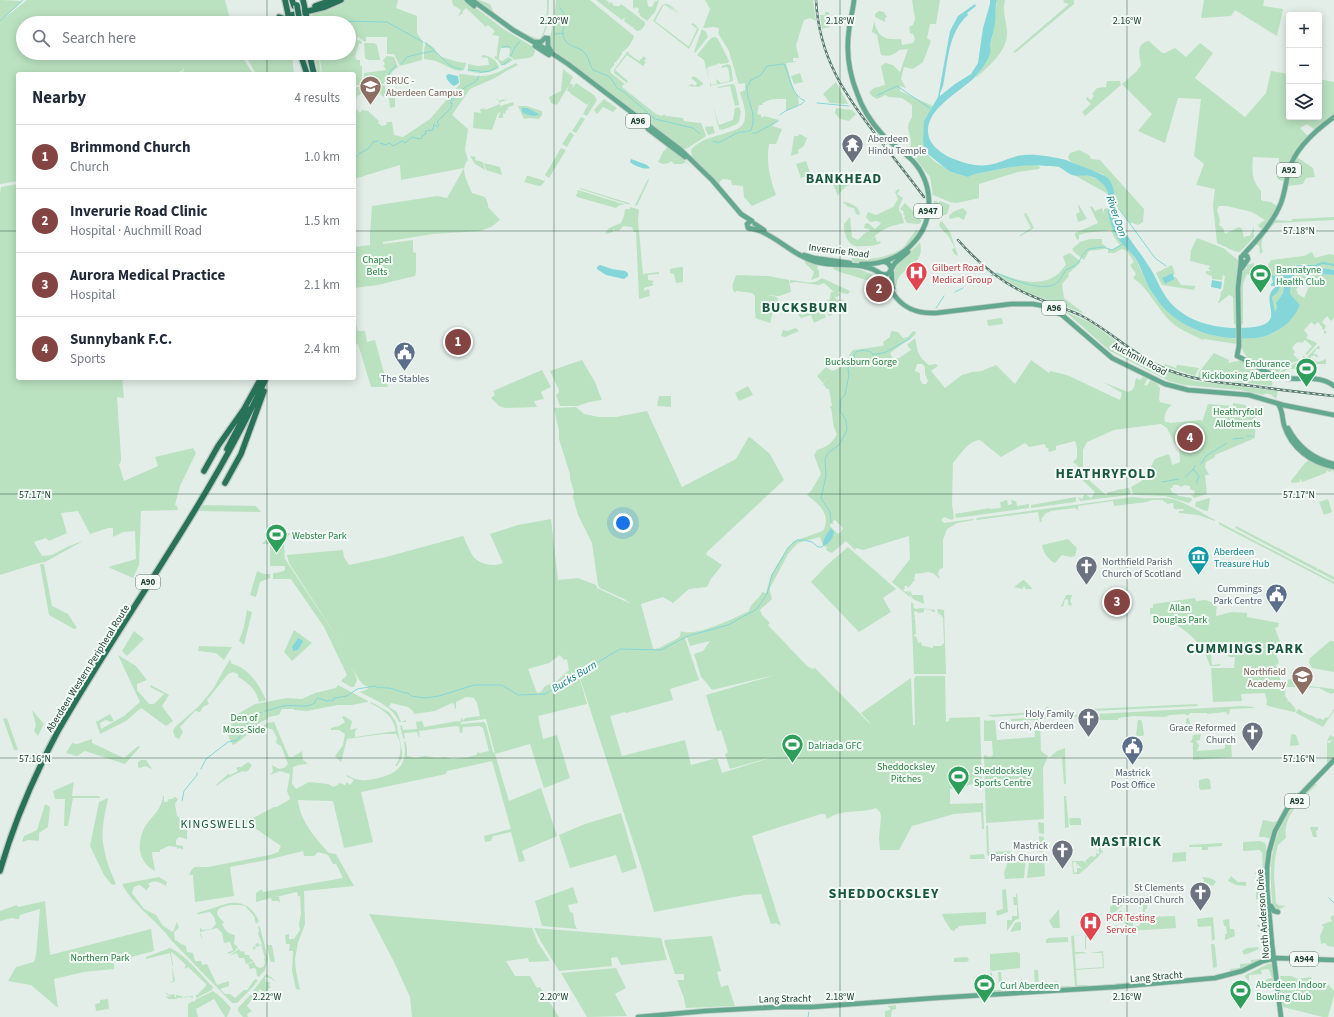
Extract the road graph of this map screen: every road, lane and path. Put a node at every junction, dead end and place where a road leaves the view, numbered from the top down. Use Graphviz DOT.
graph roads {
  1 [pos="285,0"];
  2 [pos="303,0"];
  3 [pos="332,0"];
  4 [pos="341,0"];
  5 [pos="467,0"];
  6 [pos="472,0"];
  7 [pos="854,0"];
  8 [pos="295,3"];
  9 [pos="316,8"];
  10 [pos="305,10"];
  11 [pos="288,14"];
  12 [pos="298,16"];
  13 [pos="306,16"];
  14 [pos="310,16"];
  15 [pos="533,42"];
  16 [pos="552,53"];
  17 [pos="302,60"];
  18 [pos="308,60"];
  19 [pos="311,60"];
  20 [pos="314,60"];
  21 [pos="306,72"];
  22 [pos="311,72"];
  23 [pos="315,72"];
  24 [pos="316,72"];
  25 [pos="1334,116"];
  26 [pos="874,124"];
  27 [pos="700,169"];
  28 [pos="751,225"];
  29 [pos="884,262"];
  30 [pos="860,267"];
  31 [pos="891,271"];
  32 [pos="881,274"];
  33 [pos="892,290"];
  34 [pos="261,380"];
  35 [pos="261,380"];
  36 [pos="266,380"];
  37 [pos="266,380"];
  38 [pos="1334,386"];
  39 [pos="1276,402"];
  40 [pos="1284,407"];
  41 [pos="1334,412"];
  42 [pos="1334,415"];
  43 [pos="1334,464"];
  44 [pos="1334,467"];
  45 [pos="204,471"];
  46 [pos="216,472"];
  47 [pos="211,482"];
  48 [pos="225,483"];
  49 [pos="1334,760"];
  50 [pos="1334,764"];
  51 [pos="0,861"];
  52 [pos="0,871"];
  53 [pos="1271,906"];
  54 [pos="1278,912"];
  55 [pos="1275,959"];
  56 [pos="1334,961"];
  57 [pos="655,1015"];
  58 [pos="638,1017"];
  59 [pos="647,1017"];
  60 [pos="1282,1017"];
  1 -- 11 [label="highway"];
  2 -- 9 [label="highway"];
  2 -- 10 [label="highway"];
  3 -- 9 [label="highway"];
  4 -- 9 [label="highway"];
  5 -- 27 [label="main road, A96"];
  6 -- 15 [label="main road, A96"];
  7 -- 26 [label="main road, A947"];
  8 -- 12 [label="highway, bridge"];
  9 -- 10 [label="highway"];
  9 -- 14 [label="highway"];
  10 -- 11 [label="highway"];
  10 -- 13 [label="highway"];
  15 -- 16 [label="main road, A96"];
  15 -- 16 [label="main road"];
  16 -- 27 [label="main road, A96"];
  17 -- 21 [label="highway"];
  18 -- 22 [label="highway"];
  19 -- 23 [label="highway"];
  20 -- 24 [label="highway"];
  25 -- 38 [label="main road, A92"];
  26 -- 29 [label="main road, A947"];
  26 -- 31 [label="main road, A947"];
  27 -- 28 [label="main road, Inverurie Road / A96"];
  28 -- 29 [label="main road, Inverurie Road / A96"];
  28 -- 30 [label="main road, Inverurie Road / A96"];
  29 -- 31 [label="main road, A96"];
  29 -- 32 [label="main road"];
  30 -- 32 [label="main road, Inverurie Road / A96"];
  30 -- 33 [label="main road, A96"];
  31 -- 32 [label="main road"];
  31 -- 39 [label="main road, Auchmill Road / A96"];
  32 -- 33 [label="main road, Auchmill Road / A96"];
  33 -- 39 [label="main road, Auchmill Road / A96"];
  34 -- 45 [label="highway, A90"];
  35 -- 46 [label="highway, Aberdeen Western Peripheral Route / A90"];
  36 -- 46 [label="highway, Aberdeen Western Peripheral Route / A90"];
  37 -- 48 [label="highway, A90"];
  39 -- 40 [label="main road, Auchmill Road / A96"];
  39 -- 41 [label="main road, Auchmill Road / A96"];
  39 -- 44 [label="main road"];
  40 -- 42 [label="main road, A96"];
  40 -- 43 [label="main road"];
  46 -- 47 [label="highway, Aberdeen Western Peripheral Route / A90"];
  47 -- 51 [label="highway, Aberdeen Western Peripheral Route / A90"];
  47 -- 52 [label="highway, Aberdeen Western Peripheral Route / A90"];
  49 -- 55 [label="main road, North Anderson Drive / A92"];
  50 -- 53 [label="main road, North Anderson Drive / A92"];
  53 -- 54 [label="main road"];
  53 -- 55 [label="main road, North Anderson Drive / A92"];
  55 -- 56 [label="main road, A944"];
  55 -- 57 [label="main road, Lang Stracht / A944"];
  55 -- 60 [label="main road, North Anderson Drive / A92"];
  57 -- 58 [label="main road, Lang Stracht / A944"];
  57 -- 59 [label="main road, Lang Stracht / A944"];
}
